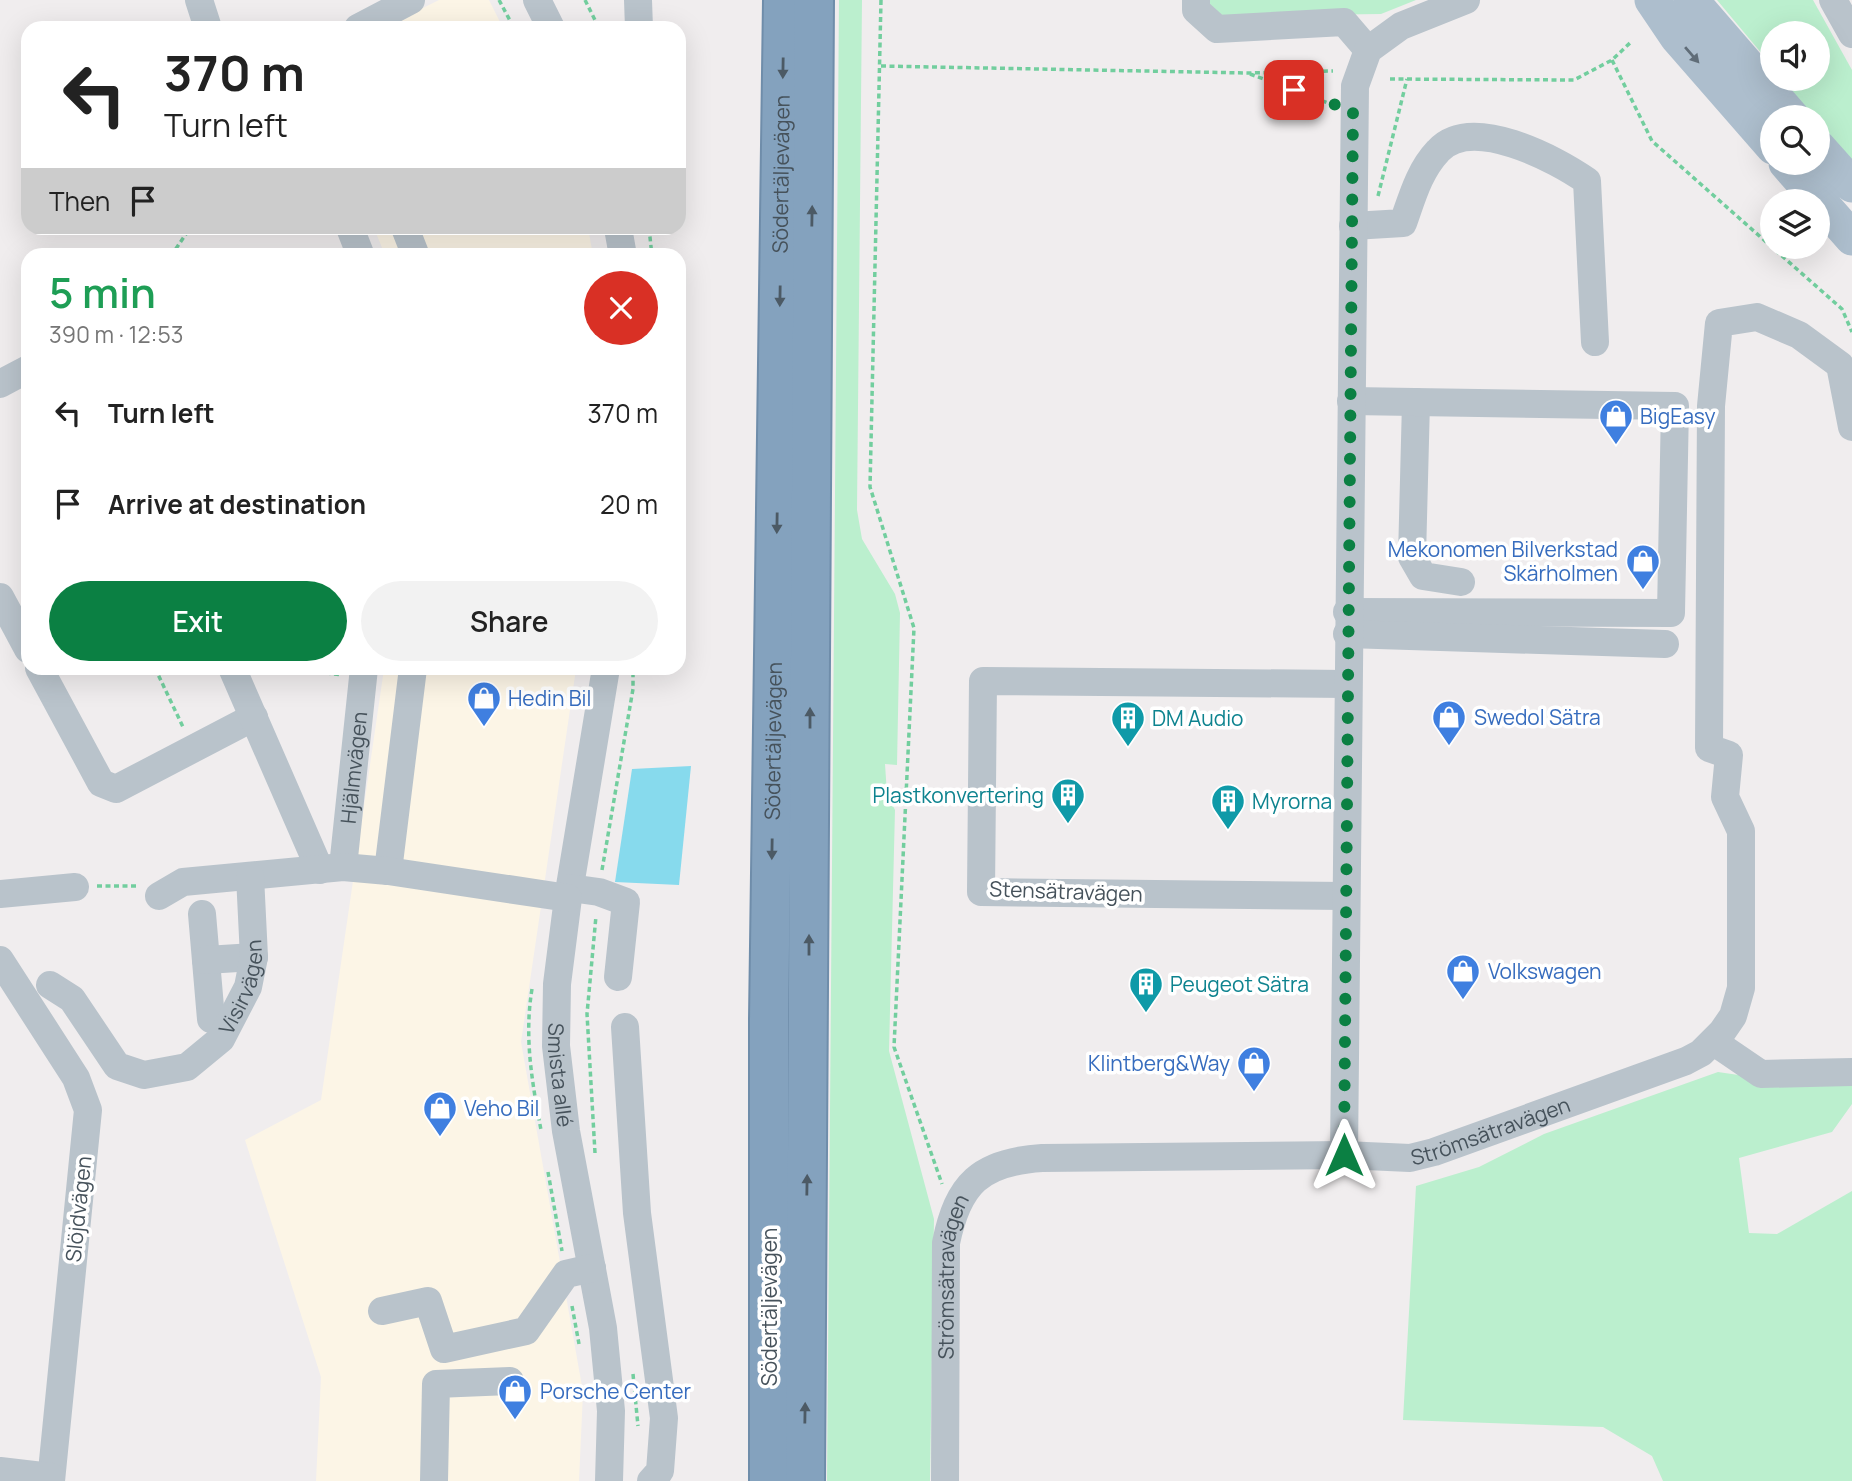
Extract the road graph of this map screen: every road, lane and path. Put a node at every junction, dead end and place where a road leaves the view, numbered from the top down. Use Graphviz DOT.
graph roads {
  1 [pos="199,0"];
  2 [pos="411,0"];
  3 [pos="499,0"];
  4 [pos="537,0"];
  5 [pos="585,0"];
  6 [pos="638,0"];
  7 [pos="783,0"];
  8 [pos="814,0"];
  9 [pos="881,0"];
  10 [pos="1196,0"];
  11 [pos="1466,0"];
  12 [pos="1652,0"];
  13 [pos="1691,0"];
  14 [pos="1713,0"];
  15 [pos="1833,0"];
  16 [pos="206,21"];
  17 [pos="371,21"];
  18 [pos="510,21"];
  19 [pos="548,21"];
  20 [pos="596,21"];
  21 [pos="639,21"];
  22 [pos="1852,34"];
  23 [pos="1631,42"];
  24 [pos="1368,50"];
  25 [pos="1612,60"];
  26 [pos="881,66"];
  27 [pos="1746,66"];
  28 [pos="1333,71"];
  29 [pos="1248,73"];
  30 [pos="1390,79"];
  31 [pos="1781,105"];
  32 [pos="1353,111"];
  33 [pos="1760,132"];
  34 [pos="1830,160"];
  35 [pos="1797,175"];
  36 [pos="1852,185"];
  37 [pos="1353,226"];
  38 [pos="1852,238"];
  39 [pos="1852,332"];
  40 [pos="1595,342"];
  41 [pos="21,373"];
  42 [pos="0,384"];
  43 [pos="1351,401"];
  44 [pos="1416,402"];
  45 [pos="1852,427"];
  46 [pos="1461,582"];
  47 [pos="0,597"];
  48 [pos="1347,623"];
  49 [pos="21,636"];
  50 [pos="1665,644"];
  51 [pos="42,675"];
  52 [pos="158,675"];
  53 [pos="235,675"];
  54 [pos="358,675"];
  55 [pos="412,675"];
  56 [pos="605,675"];
  57 [pos="1347,684"];
  58 [pos="254,717"];
  59 [pos="193,748"];
  60 [pos="332,869"];
  61 [pos="388,870"];
  62 [pos="250,876"];
  63 [pos="75,887"];
  64 [pos="569,893"];
  65 [pos="0,894"];
  66 [pos="159,896"];
  67 [pos="1345,896"];
  68 [pos="202,914"];
  69 [pos="254,957"];
  70 [pos="0,960"];
  71 [pos="206,960"];
  72 [pos="618,977"];
  73 [pos="50,985"];
  74 [pos="211,1019"];
  75 [pos="625,1027"];
  76 [pos="1714,1042"];
  77 [pos="1852,1072"];
  78 [pos="1344,1155"];
  79 [pos="952,1213"];
  80 [pos="592,1268"];
  81 [pos="382,1311"];
  82 [pos="510,1381"];
  83 [pos="0,1471"];
  84 [pos="51,1479"];
  85 [pos="434,1481"];
  86 [pos="609,1481"];
  87 [pos="651,1481"];
  88 [pos="769,1481"];
  89 [pos="804,1481"];
  90 [pos="945,1481"];
  1 -- 16 [label="street"];
  2 -- 17 [label="street"];
  3 -- 18 [label="path"];
  4 -- 19 [label="street"];
  5 -- 20 [label="path"];
  6 -- 21 [label="street"];
  7 -- 88 [label="highway, Södertäljevägen, one-way"];
  89 -- 8 [label="highway, Södertäljevägen, one-way"];
  9 -- 26 [label="path"];
  10 -- 24 [label="street"];
  11 -- 24 [label="street"];
  12 -- 33 [label="main road, one-way"];
  13 -- 27 [label="main road"];
  14 -- 27 [label="main road"];
  15 -- 22 [label="street"];
  23 -- 25 [label="path"];
  24 -- 32 [label="street"];
  25 -- 30 [label="path"];
  25 -- 39 [label="path"];
  26 -- 29 [label="path"];
  26 -- 79 [label="path"];
  27 -- 31 [label="main road"];
  28 -- 29 [label="path"];
  29 -- 32 [label="path"];
  32 -- 37 [label="street"];
  34 -- 36 [label="main road"];
  35 -- 38 [label="main road"];
  37 -- 40 [label="street"];
  37 -- 43 [label="street"];
  41 -- 42 [label="street"];
  43 -- 44 [label="street"];
  43 -- 48 [label="street"];
  44 -- 46 [label="street"];
  44 -- 48 [label="street"];
  45 -- 76 [label="street, Strömsätravägen"];
  47 -- 49 [label="street"];
  48 -- 50 [label="street"];
  48 -- 57 [label="street"];
  51 -- 59 [label="street"];
  52 -- 59 [label="path"];
  53 -- 58 [label="street"];
  54 -- 60 [label="street, Hjälmvägen"];
  55 -- 61 [label="street"];
  56 -- 64 [label="street, Smista allé"];
  57 -- 67 [label="street"];
  57 -- 67 [label="street, Stensätravägen"];
  58 -- 59 [label="street"];
  58 -- 60 [label="street"];
  60 -- 61 [label="street"];
  60 -- 62 [label="street"];
  61 -- 64 [label="street"];
  62 -- 66 [label="street"];
  62 -- 69 [label="street, Visirvägen"];
  63 -- 65 [label="street"];
  63 -- 66 [label="path"];
  64 -- 72 [label="street"];
  64 -- 80 [label="street, Smista allé"];
  67 -- 78 [label="street"];
  68 -- 71 [label="street"];
  69 -- 71 [label="street"];
  69 -- 73 [label="street, Visirvägen"];
  70 -- 84 [label="street, Slöjdvägen"];
  71 -- 74 [label="street"];
  75 -- 87 [label="street"];
  76 -- 77 [label="street"];
  76 -- 78 [label="street, Strömsätravägen"];
  78 -- 79 [label="street, Strömsätravägen"];
  79 -- 90 [label="street, Strömsätravägen"];
  80 -- 81 [label="street"];
  80 -- 86 [label="street, Smista allé"];
  82 -- 85 [label="street"];
  83 -- 84 [label="street"];
}
